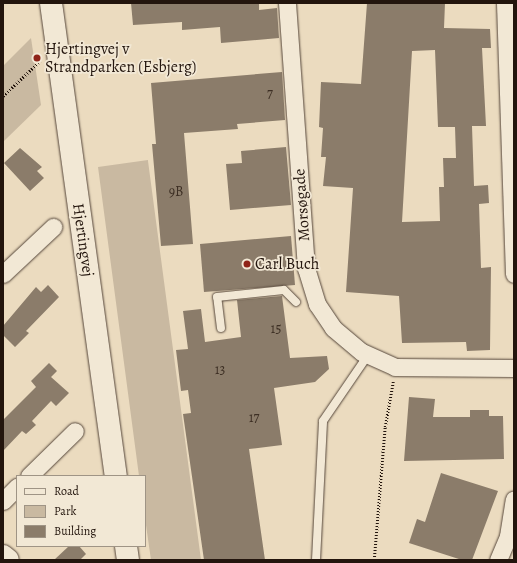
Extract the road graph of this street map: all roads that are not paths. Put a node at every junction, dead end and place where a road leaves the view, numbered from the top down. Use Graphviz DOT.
graph roads {
  1 [pos="51,3"];
  2 [pos="287,3"];
  3 [pos="505,3"];
  4 [pos="53,227"];
  5 [pos="3,274"];
  6 [pos="514,274"];
  7 [pos="296,302"];
  8 [pos="221,328"];
  9 [pos="368,355"];
  10 [pos="514,368"];
  11 [pos="75,431"];
  12 [pos="29,475"];
  13 [pos="116,475"];
  14 [pos="16,488"];
  15 [pos="514,499"];
  16 [pos="3,501"];
  17 [pos="126,547"];
  18 [pos="3,556"];
  19 [pos="8,560"];
  20 [pos="128,560"];
  21 [pos="316,560"];
  22 [pos="498,560"];
  1 -- 13 [label="main road, Hjertingvej"];
  2 -- 9 [label="street, Morsøgade"];
  3 -- 6 [label="street"];
  4 -- 5 [label="street"];
  7 -- 8 [label="lane"];
  9 -- 10 [label="street, Morsøgade"];
  9 -- 21 [label="lane"];
  11 -- 12 [label="street"];
  14 -- 16 [label="street"];
  15 -- 22 [label="street"];
  17 -- 20 [label="main road"];
  18 -- 19 [label="main road"];
}
